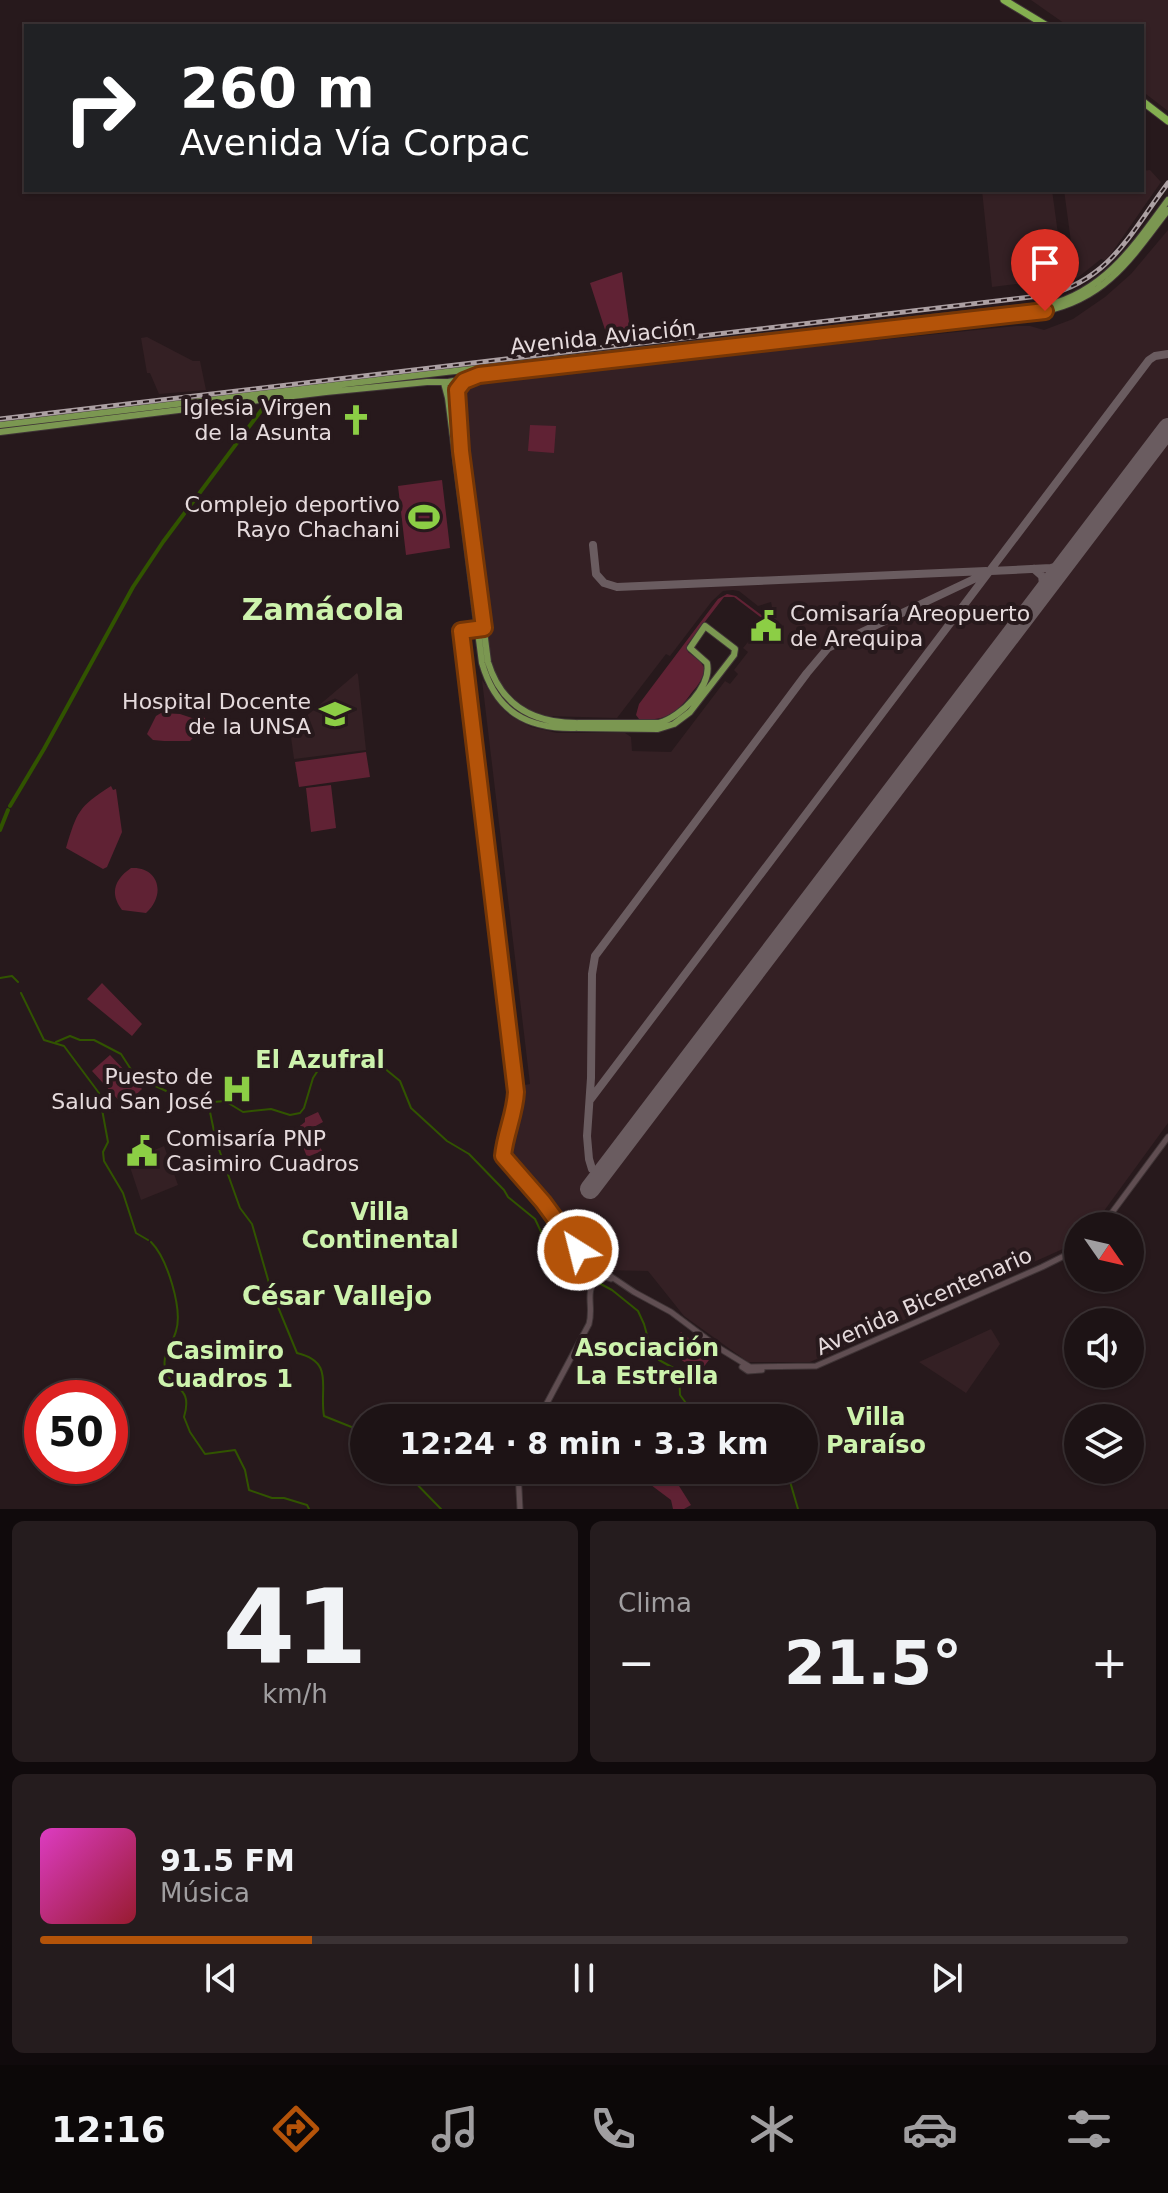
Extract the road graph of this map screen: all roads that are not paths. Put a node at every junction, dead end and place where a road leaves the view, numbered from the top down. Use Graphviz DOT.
graph roads {
  1 [pos="1004,0"];
  2 [pos="1044,24"];
  3 [pos="1144,103"];
  4 [pos="1168,121"];
  5 [pos="1168,200"];
  6 [pos="1168,210"];
  7 [pos="448,372"];
  8 [pos="471,377"];
  9 [pos="433,381"];
  10 [pos="455,381"];
  11 [pos="444,383"];
  12 [pos="456,393"];
  13 [pos="448,398"];
  14 [pos="0,425"];
  15 [pos="24,425"];
  16 [pos="0,432"];
  17 [pos="459,455"];
  18 [pos="480,626"];
  19 [pos="591,725"];
  20 [pos="1168,1137"];
  21 [pos="1112,1212"];
  22 [pos="1064,1256"];
  23 [pos="597,1273"];
  24 [pos="546,1404"];
  25 [pos="519,1484"];
  26 [pos="520,1509"];
  1 -- 2 [label="highway"];
  3 -- 4 [label="highway"];
  5 -- 7 [label="main road, Avenida Aviación"];
  6 -- 8 [label="main road, Avenida Aviación"];
  7 -- 10 [label="main road"];
  7 -- 11 [label="main road"];
  7 -- 15 [label="main road, Avenida Aviación"];
  8 -- 10 [label="main road, Avenida Aviación"];
  8 -- 12 [label="main road"];
  9 -- 11 [label="main road, Avenida Aviación"];
  9 -- 13 [label="main road"];
  9 -- 15 [label="main road, Avenida Aviación"];
  10 -- 11 [label="main road, Avenida Aviación"];
  10 -- 12 [label="main road"];
  11 -- 13 [label="main road"];
  12 -- 17 [label="main road"];
  13 -- 17 [label="main road"];
  14 -- 15 [label="main road, Avenida Aviación"];
  15 -- 16 [label="main road, Avenida Aviación"];
  17 -- 18 [label="main road"];
  18 -- 19 [label="main road"];
  18 -- 23 [label="main road, Avenida Bicentenario"];
  19 -- 19 [label="main road"];
  20 -- 21 [label="main road"];
  22 -- 23 [label="main road, Avenida Bicentenario"];
  23 -- 24 [label="main road"];
  25 -- 26 [label="main road"];
}
